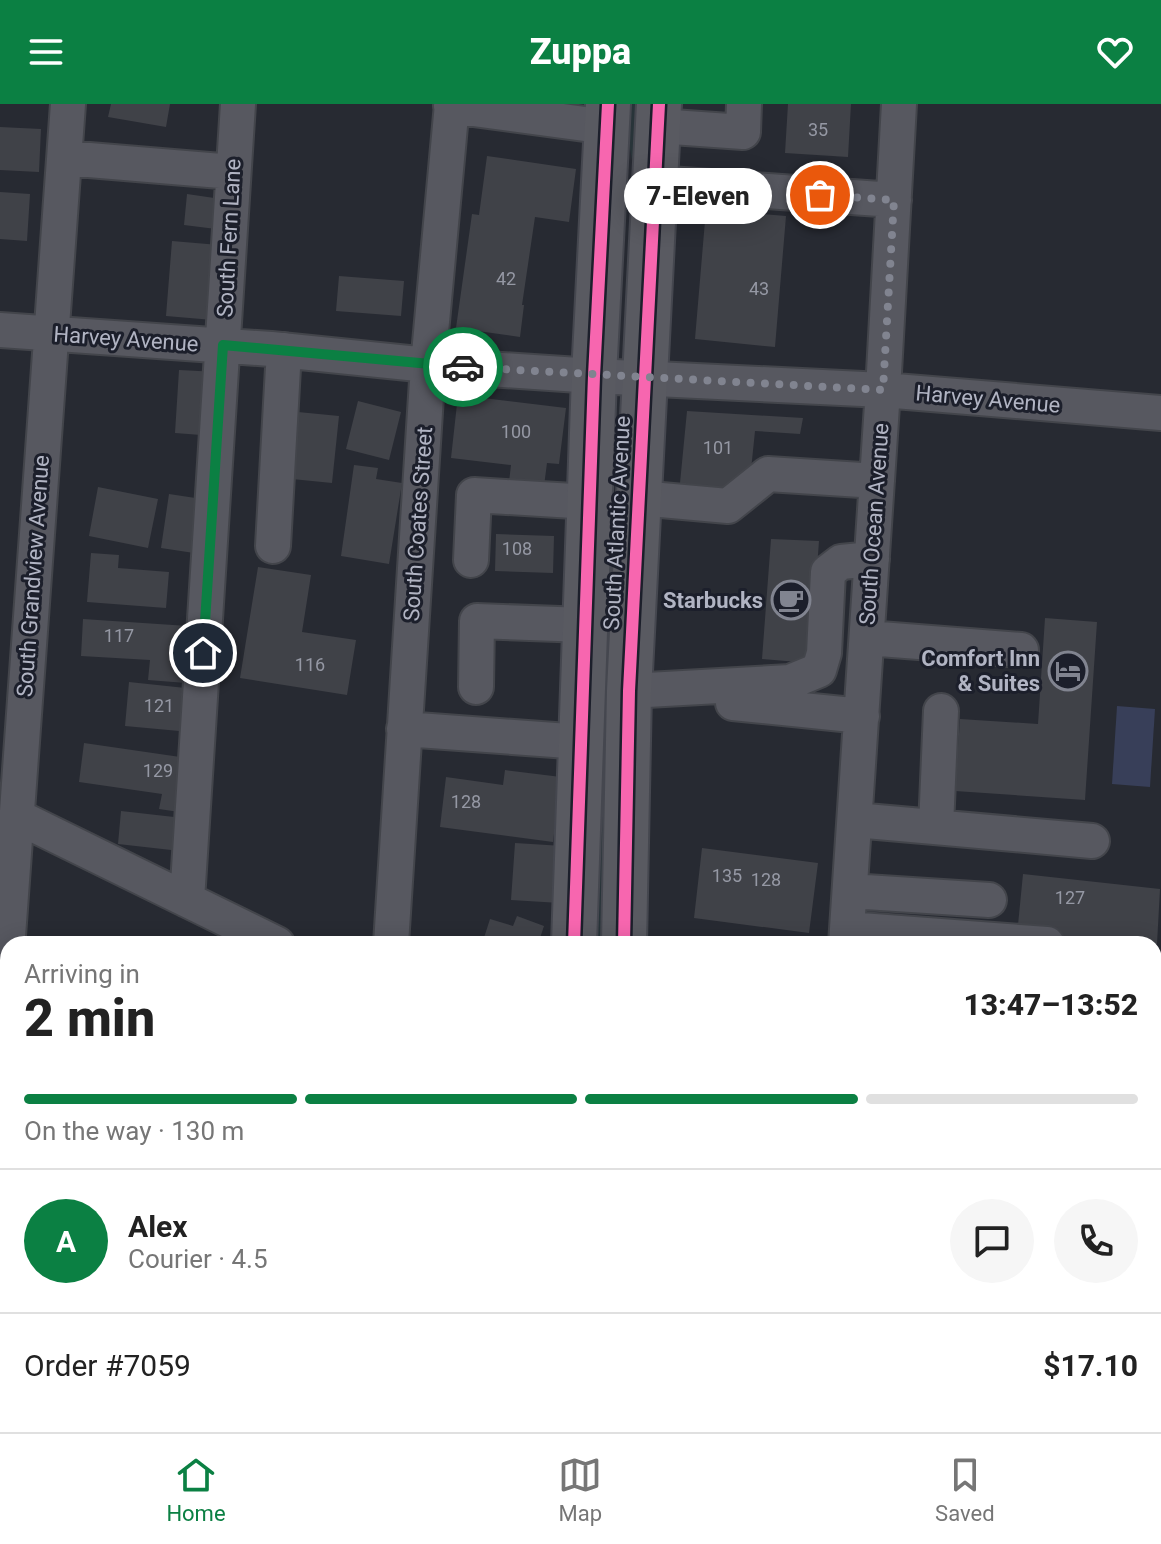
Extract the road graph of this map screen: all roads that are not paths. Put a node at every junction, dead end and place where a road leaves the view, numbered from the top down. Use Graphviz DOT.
graph roads {
  1 [pos="68,104"];
  2 [pos="238,104"];
  3 [pos="744,104"];
  4 [pos="899,104"];
  5 [pos="452,105"];
  6 [pos="658,115"];
  7 [pos="608,116"];
  8 [pos="65,158"];
  9 [pos="233,172"];
  10 [pos="655,183"];
  11 [pos="894,200"];
  12 [pos="0,330"];
  13 [pos="51,334"];
  14 [pos="223,345"];
  15 [pos="284,350"];
  16 [pos="428,365"];
  17 [pos="594,376"];
  18 [pos="644,378"];
  19 [pos="883,390"];
  20 [pos="1161,413"];
  21 [pos="877,481"];
  22 [pos="639,498"];
  23 [pos="590,502"];
  24 [pos="273,546"];
  25 [pos="872,559"];
  26 [pos="471,560"];
  27 [pos="586,625"];
  28 [pos="867,638"];
  29 [pos="1021,650"];
  30 [pos="476,687"];
  31 [pos="629,691"];
  32 [pos="941,711"];
  33 [pos="862,716"];
  34 [pos="404,729"];
  35 [pos="582,742"];
  36 [pos="16,816"];
  37 [pos="855,820"];
  38 [pos="936,827"];
  39 [pos="1092,841"];
  40 [pos="850,891"];
  41 [pos="187,900"];
  42 [pos="989,900"];
  43 [pos="8,936"];
  44 [pos="261,936"];
  45 [pos="391,936"];
  46 [pos="574,936"];
  47 [pos="624,936"];
  48 [pos="846,936"];
  1 -- 8 [label="street, South Grandview Avenue"];
  2 -- 9 [label="street, South Fern Lane"];
  3 -- 6 [label="street"];
  4 -- 11 [label="street, South Ocean Avenue"];
  5 -- 7 [label="street"];
  5 -- 16 [label="street, South Coates Street"];
  6 -- 10 [label="main road, South Atlantic Avenue"];
  7 -- 17 [label="main road, South Atlantic Avenue"];
  8 -- 9 [label="street"];
  8 -- 13 [label="street, South Grandview Avenue"];
  9 -- 14 [label="street, South Fern Lane"];
  10 -- 11 [label="street"];
  10 -- 18 [label="main road, South Atlantic Avenue"];
  11 -- 19 [label="street, South Ocean Avenue"];
  12 -- 13 [label="street, Harvey Avenue"];
  13 -- 14 [label="street, Harvey Avenue"];
  13 -- 36 [label="street, South Grandview Avenue"];
  14 -- 15 [label="street, Harvey Avenue"];
  14 -- 41 [label="street, South Fern Lane"];
  15 -- 16 [label="street, Harvey Avenue"];
  15 -- 24 [label="street"];
  16 -- 17 [label="street, Harvey Avenue"];
  16 -- 34 [label="street, South Coates Street"];
  17 -- 18 [label="street, Harvey Avenue"];
  17 -- 23 [label="main road, South Atlantic Avenue"];
  18 -- 19 [label="street, Harvey Avenue"];
  18 -- 22 [label="main road, South Atlantic Avenue"];
  19 -- 20 [label="street, Harvey Avenue"];
  19 -- 21 [label="street, South Ocean Avenue"];
  21 -- 22 [label="street"];
  21 -- 25 [label="street, South Ocean Avenue"];
  22 -- 31 [label="main road, South Atlantic Avenue"];
  23 -- 26 [label="street"];
  23 -- 27 [label="main road, South Atlantic Avenue"];
  25 -- 28 [label="street, South Ocean Avenue"];
  25 -- 31 [label="street"];
  27 -- 30 [label="street"];
  27 -- 35 [label="main road, South Atlantic Avenue"];
  28 -- 29 [label="street"];
  28 -- 33 [label="street, South Ocean Avenue"];
  31 -- 33 [label="street"];
  31 -- 47 [label="main road, South Atlantic Avenue"];
  32 -- 38 [label="street"];
  33 -- 37 [label="street, South Ocean Avenue"];
  34 -- 35 [label="street"];
  34 -- 45 [label="street, South Coates Street"];
  35 -- 46 [label="main road, South Atlantic Avenue"];
  36 -- 41 [label="street"];
  36 -- 43 [label="street, South Grandview Avenue"];
  37 -- 38 [label="street"];
  37 -- 40 [label="street, South Ocean Avenue"];
  38 -- 39 [label="street"];
  40 -- 42 [label="street"];
  40 -- 48 [label="street, South Ocean Avenue"];
  41 -- 44 [label="street"];
}
